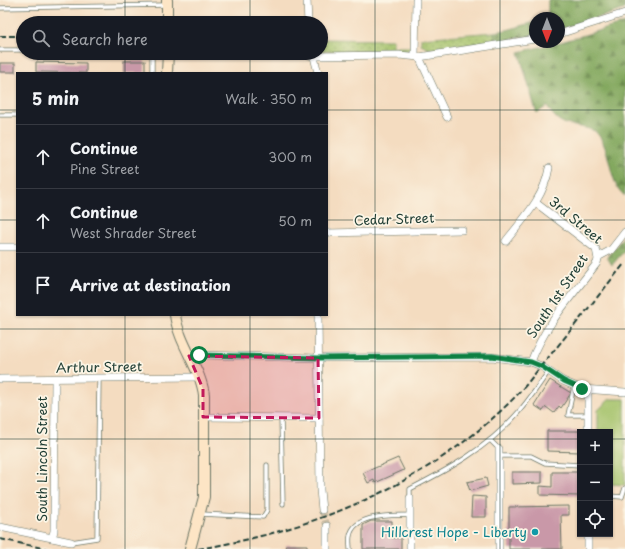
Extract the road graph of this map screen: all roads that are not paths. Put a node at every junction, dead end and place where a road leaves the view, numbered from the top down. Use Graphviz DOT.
graph roads {
  1 [pos="307,0"];
  2 [pos="416,0"];
  3 [pos="167,3"];
  4 [pos="0,8"];
  5 [pos="625,13"];
  6 [pos="167,16"];
  7 [pos="308,16"];
  8 [pos="565,32"];
  9 [pos="529,39"];
  10 [pos="0,50"];
  11 [pos="16,50"];
  12 [pos="328,54"];
  13 [pos="417,57"];
  14 [pos="152,60"];
  15 [pos="168,60"];
  16 [pos="315,60"];
  17 [pos="152,72"];
  18 [pos="167,72"];
  19 [pos="318,72"];
  20 [pos="0,115"];
  21 [pos="16,115"];
  22 [pos="447,117"];
  23 [pos="548,168"];
  24 [pos="536,203"];
  25 [pos="462,230"];
  26 [pos="625,232"];
  27 [pos="328,233"];
  28 [pos="506,241"];
  29 [pos="0,247"];
  30 [pos="16,247"];
  31 [pos="598,257"];
  32 [pos="175,316"];
  33 [pos="318,316"];
  34 [pos="189,356"];
  35 [pos="318,358"];
  36 [pos="531,362"];
  37 [pos="549,371"];
  38 [pos="199,377"];
  39 [pos="0,379"];
  40 [pos="99,379"];
  41 [pos="55,380"];
  42 [pos="574,386"];
  43 [pos="588,390"];
  44 [pos="625,392"];
  45 [pos="588,416"];
  46 [pos="203,417"];
  47 [pos="281,418"];
  48 [pos="319,418"];
  49 [pos="588,429"];
  50 [pos="490,440"];
  51 [pos="499,453"];
  52 [pos="267,465"];
  53 [pos="577,465"];
  54 [pos="625,488"];
  55 [pos="613,496"];
  56 [pos="410,498"];
  57 [pos="283,504"];
  58 [pos="322,510"];
  59 [pos="200,514"];
  60 [pos="410,515"];
  61 [pos="327,526"];
  62 [pos="0,527"];
  63 [pos="588,537"];
  64 [pos="52,538"];
  65 [pos="71,542"];
  66 [pos="190,549"];
  67 [pos="327,549"];
  68 [pos="350,549"];
  69 [pos="410,549"];
  70 [pos="499,549"];
  71 [pos="588,549"];
  1 -- 7 [label="street"];
  2 -- 13 [label="street"];
  3 -- 4 [label="lane"];
  3 -- 6 [label="main road"];
  5 -- 8 [label="street"];
  9 -- 13 [label="street"];
  10 -- 11 [label="lane"];
  12 -- 13 [label="street"];
  13 -- 22 [label="street"];
  14 -- 17 [label="lane"];
  15 -- 18 [label="main road"];
  16 -- 19 [label="street"];
  20 -- 21 [label="lane"];
  23 -- 24 [label="street"];
  24 -- 28 [label="street"];
  24 -- 31 [label="street, 3rd Street"];
  25 -- 27 [label="street, Cedar Street"];
  26 -- 31 [label="street, South 1st Street"];
  29 -- 30 [label="street"];
  31 -- 36 [label="street, South 1st Street"];
  32 -- 34 [label="main road"];
  33 -- 35 [label="street"];
  34 -- 35 [label="street"];
  34 -- 38 [label="main road"];
  35 -- 36 [label="street"];
  35 -- 48 [label="street"];
  36 -- 37 [label="street"];
  37 -- 42 [label="street"];
  37 -- 50 [label="lane"];
  38 -- 40 [label="street, Arthur Street"];
  38 -- 46 [label="main road"];
  39 -- 41 [label="street, Arthur Street"];
  40 -- 41 [label="street, Arthur Street"];
  40 -- 65 [label="lane"];
  41 -- 64 [label="street, South Lincoln Street"];
  42 -- 43 [label="street"];
  42 -- 45 [label="lane"];
  43 -- 44 [label="street"];
  43 -- 45 [label="street"];
  45 -- 49 [label="street"];
  46 -- 47 [label="street"];
  46 -- 59 [label="main road"];
  47 -- 48 [label="street"];
  47 -- 57 [label="lane"];
  48 -- 58 [label="street"];
  50 -- 51 [label="lane"];
  50 -- 56 [label="lane"];
  51 -- 53 [label="lane"];
  51 -- 70 [label="street"];
  52 -- 59 [label="lane"];
  54 -- 55 [label="lane"];
  56 -- 60 [label="street"];
  59 -- 66 [label="main road"];
  60 -- 68 [label="lane"];
  60 -- 69 [label="street"];
  61 -- 67 [label="street"];
  62 -- 64 [label="street"];
  63 -- 71 [label="street"];
  64 -- 65 [label="street"];
}
